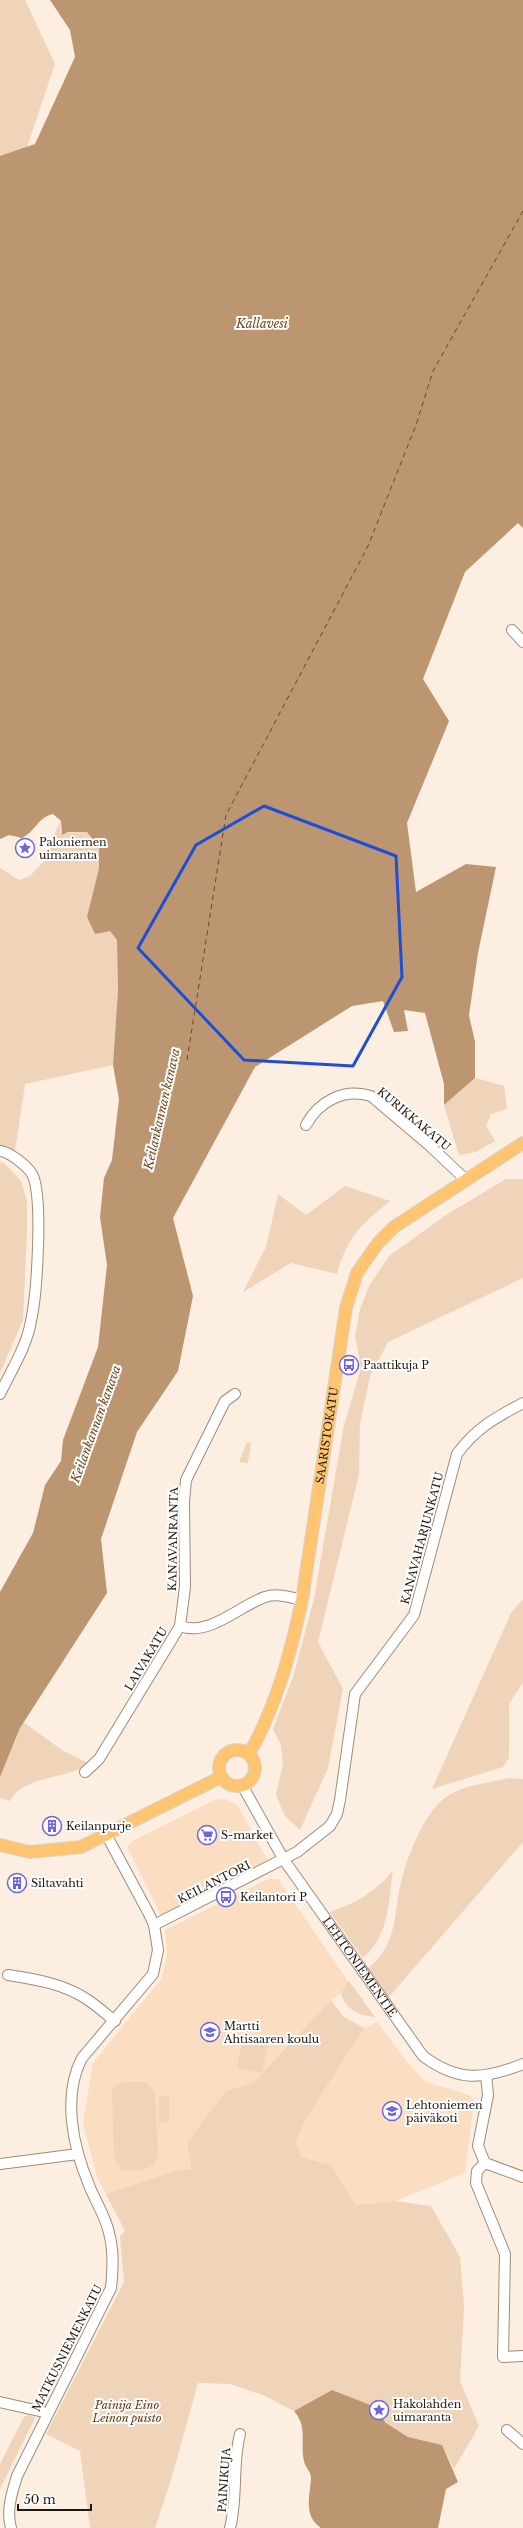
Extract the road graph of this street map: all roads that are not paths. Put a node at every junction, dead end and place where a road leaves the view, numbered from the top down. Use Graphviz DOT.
graph roads {
  1 [pos="512,630"];
  2 [pos="523,642"];
  3 [pos="306,1125"];
  4 [pos="523,1143"];
  5 [pos="0,1151"];
  6 [pos="465,1179"];
  7 [pos="0,1394"];
  8 [pos="235,1394"];
  9 [pos="523,1403"];
  10 [pos="302,1600"];
  11 [pos="180,1626"];
  12 [pos="248,1754"];
  13 [pos="86,1772"];
  14 [pos="221,1777"];
  15 [pos="242,1785"];
  16 [pos="106,1836"];
  17 [pos="0,1845"];
  18 [pos="284,1860"];
  19 [pos="154,1925"];
  20 [pos="8,1975"];
  21 [pos="115,2021"];
  22 [pos="523,2064"];
  23 [pos="486,2076"];
  24 [pos="78,2154"];
  25 [pos="485,2163"];
  26 [pos="0,2164"];
  27 [pos="523,2177"];
  28 [pos="523,2356"];
  29 [pos="0,2402"];
  30 [pos="48,2413"];
  31 [pos="507,2430"];
  32 [pos="240,2434"];
  33 [pos="523,2444"];
  34 [pos="11,2528"];
  35 [pos="230,2528"];
  1 -- 2 [label="street"];
  3 -- 6 [label="street, KURIKKAKATU"];
  4 -- 6 [label="main road, SAARISTOKATU"];
  5 -- 7 [label="street"];
  6 -- 10 [label="main road, SAARISTOKATU"];
  8 -- 11 [label="street, KANAVANRANTA"];
  9 -- 18 [label="street, KANAVAHARJUNKATU"];
  10 -- 11 [label="street, LAIVAKATU"];
  10 -- 12 [label="main road, SAARISTOKATU"];
  11 -- 13 [label="street, LAIVAKATU"];
  12 -- 14 [label="main road"];
  12 -- 15 [label="main road"];
  14 -- 15 [label="main road"];
  14 -- 16 [label="main road"];
  15 -- 18 [label="street, LEHTONIEMENTIE"];
  16 -- 17 [label="main road"];
  16 -- 19 [label="street, MATKUSNIEMENKATU"];
  18 -- 19 [label="street, KEILANTORI"];
  18 -- 23 [label="street, LEHTONIEMENTIE"];
  19 -- 21 [label="street, MATKUSNIEMENKATU"];
  20 -- 21 [label="street"];
  21 -- 24 [label="street, MATKUSNIEMENKATU"];
  22 -- 23 [label="street, LEHTONIEMENTIE"];
  23 -- 25 [label="street"];
  24 -- 26 [label="street"];
  24 -- 30 [label="street, MATKUSNIEMENKATU"];
  25 -- 27 [label="street"];
  25 -- 28 [label="street"];
  29 -- 30 [label="street"];
  30 -- 34 [label="street, MATKUSNIEMENKATU"];
  31 -- 33 [label="street"];
  32 -- 35 [label="street, PAINIKUJA"];
}
